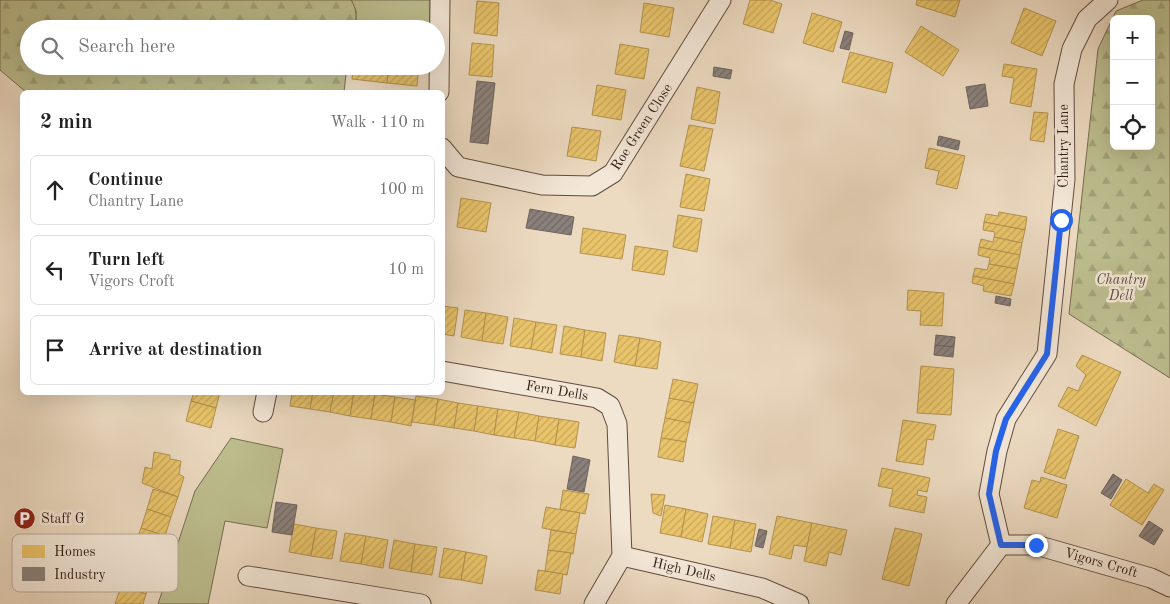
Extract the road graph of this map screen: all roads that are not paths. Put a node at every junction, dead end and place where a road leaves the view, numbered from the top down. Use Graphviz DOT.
graph roads {
  1 [pos="440,0"];
  2 [pos="721,0"];
  3 [pos="1108,0"];
  4 [pos="440,20"];
  5 [pos="439,75"];
  6 [pos="439,90"];
  7 [pos="445,152"];
  8 [pos="445,372"];
  9 [pos="266,395"];
  10 [pos="263,412"];
  11 [pos="1001,545"];
  12 [pos="622,556"];
  13 [pos="248,576"];
  14 [pos="1170,587"];
  15 [pos="421,604"];
  16 [pos="594,604"];
  17 [pos="799,604"];
  18 [pos="956,604"];
  1 -- 4 [label="street"];
  2 -- 7 [label="street, Roe Green Close"];
  3 -- 11 [label="street, Chantry Lane"];
  5 -- 6 [label="street"];
  8 -- 12 [label="street, Fern Dells"];
  9 -- 10 [label="street"];
  11 -- 14 [label="street, Vigors Croft"];
  11 -- 18 [label="street"];
  12 -- 16 [label="street"];
  12 -- 17 [label="street, High Dells"];
  13 -- 15 [label="street"];
}
